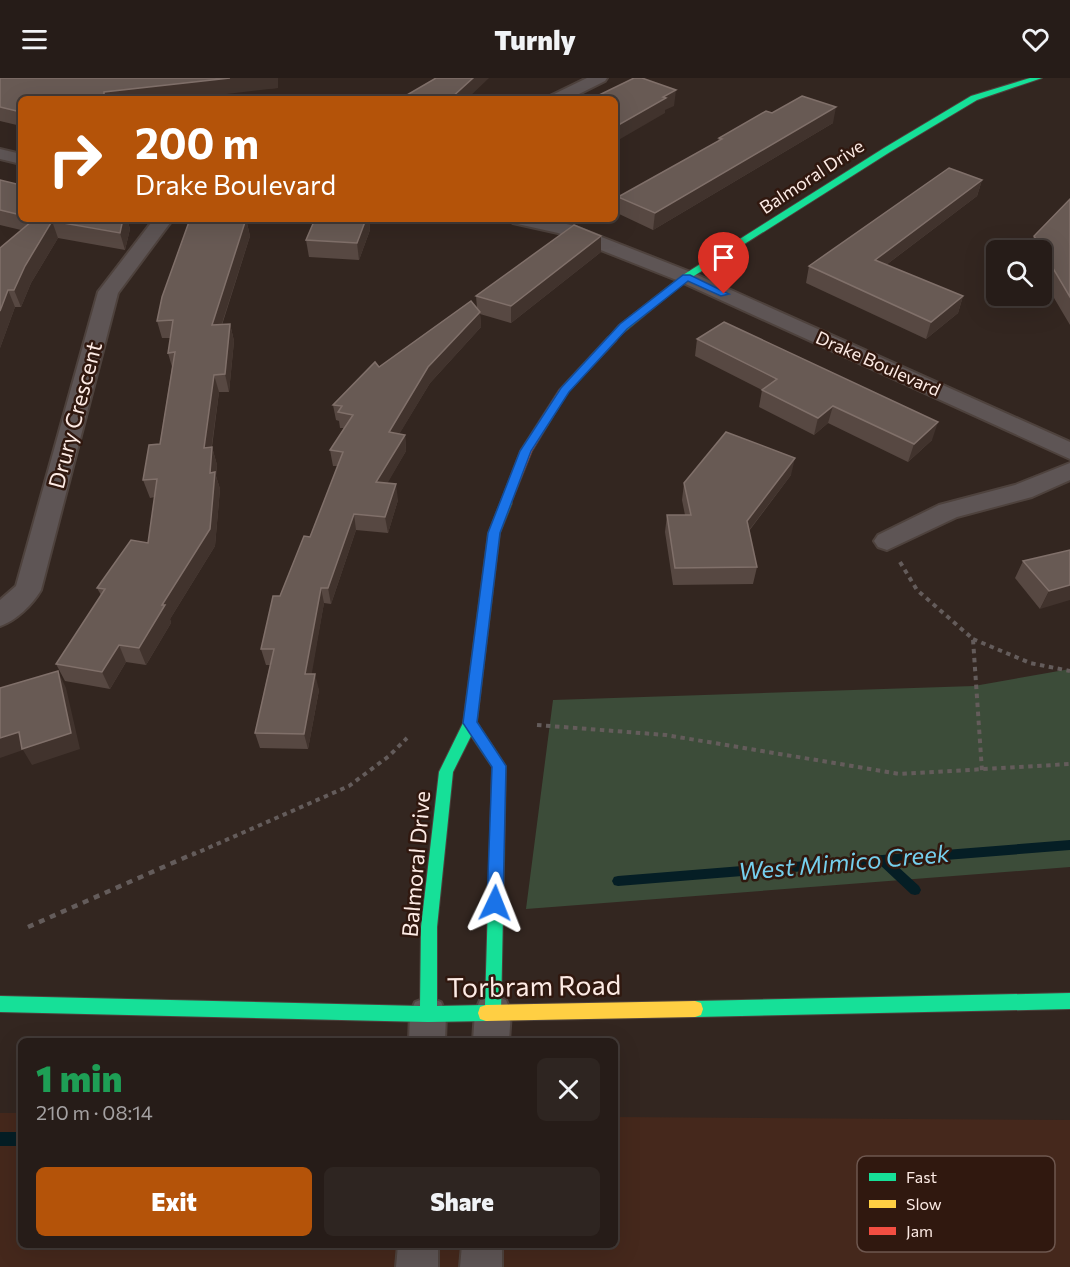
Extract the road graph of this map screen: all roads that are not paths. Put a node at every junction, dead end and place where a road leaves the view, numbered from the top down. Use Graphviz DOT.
graph roads {
  1 [pos="599,78"];
  2 [pos="987,78"];
  3 [pos="1038,78"];
  4 [pos="562,96"];
  5 [pos="974,98"];
  6 [pos="0,154"];
  7 [pos="18,158"];
  8 [pos="162,222"];
  9 [pos="533,222"];
  10 [pos="687,277"];
  11 [pos="1070,451"];
  12 [pos="1070,471"];
  13 [pos="887,541"];
  14 [pos="0,616"];
  15 [pos="470,723"];
  16 [pos="1070,1001"];
  17 [pos="0,1004"];
  18 [pos="492,1026"];
  19 [pos="427,1027"];
  20 [pos="418,1248"];
  21 [pos="482,1248"];
  22 [pos="417,1267"];
  23 [pos="481,1267"];
  1 -- 4 [label="street"];
  2 -- 5 [label="street"];
  3 -- 5 [label="street, Balmoral Drive"];
  5 -- 10 [label="street, Balmoral Drive"];
  6 -- 7 [label="street"];
  8 -- 14 [label="street, Drury Crescent"];
  9 -- 10 [label="street, Drake Boulevard"];
  10 -- 11 [label="street, Drake Boulevard"];
  10 -- 15 [label="street, Balmoral Drive"];
  12 -- 13 [label="street"];
  15 -- 18 [label="street"];
  15 -- 19 [label="street, Balmoral Drive"];
  16 -- 18 [label="street, Torbram Road"];
  17 -- 19 [label="street, Torbram Road"];
  18 -- 19 [label="street, Torbram Road"];
  20 -- 22 [label="street"];
  21 -- 23 [label="street"];
}
